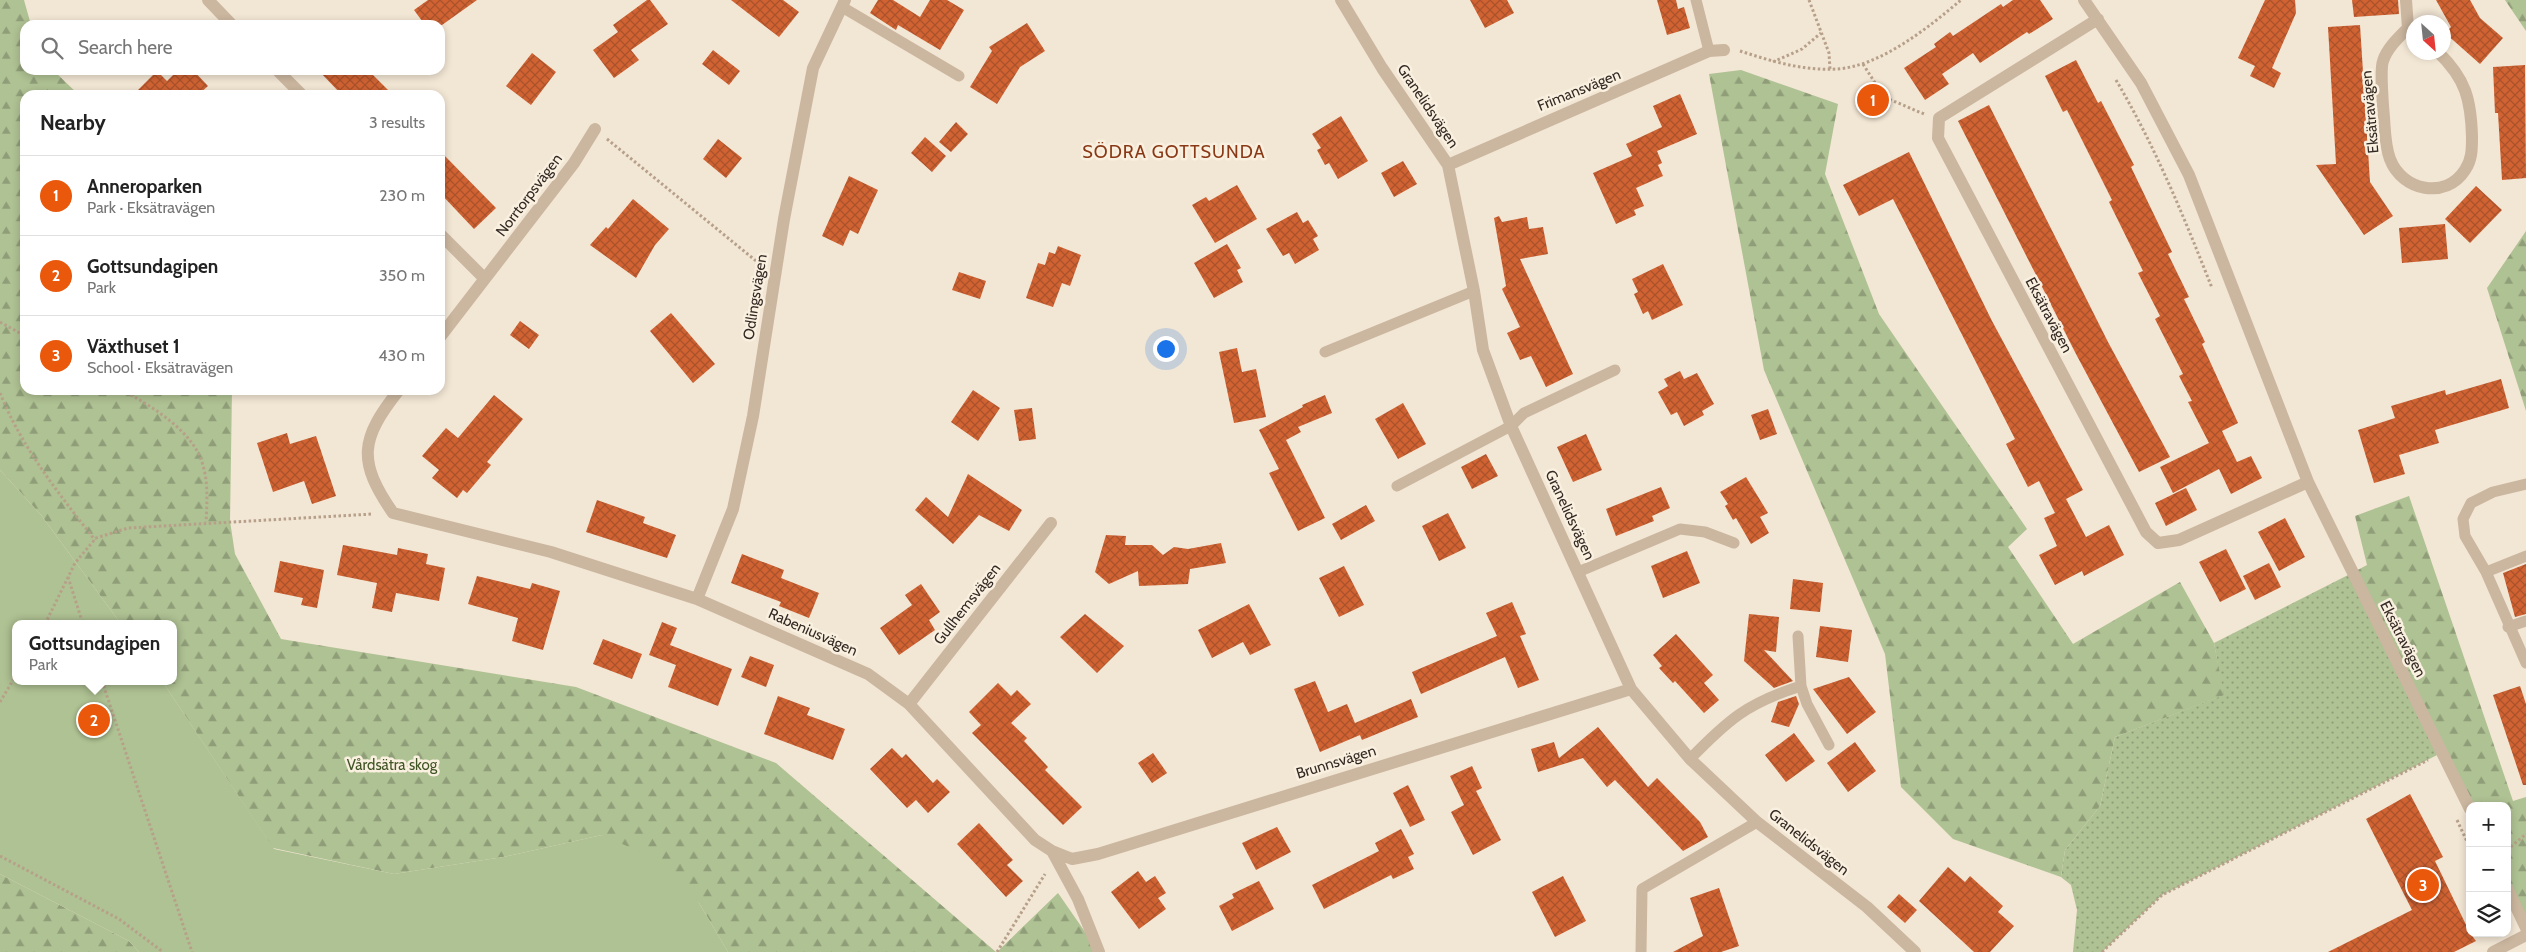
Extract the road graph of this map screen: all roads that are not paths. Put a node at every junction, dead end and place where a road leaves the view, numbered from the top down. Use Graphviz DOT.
graph roads {
  1 [pos="208,0"];
  2 [pos="1341,0"];
  3 [pos="1696,0"];
  4 [pos="2084,0"];
  5 [pos="2406,0"];
  6 [pos="844,3"];
  7 [pos="2408,15"];
  8 [pos="2098,19"];
  9 [pos="227,20"];
  10 [pos="2406,34"];
  11 [pos="1724,50"];
  12 [pos="1709,51"];
  13 [pos="2445,60"];
  14 [pos="282,75"];
  15 [pos="959,76"];
  16 [pos="297,90"];
  17 [pos="595,129"];
  18 [pos="1448,164"];
  19 [pos="445,239"];
  20 [pos="484,278"];
  21 [pos="1474,291"];
  22 [pos="445,329"];
  23 [pos="1325,352"];
  24 [pos="1615,370"];
  25 [pos="395,395"];
  26 [pos="1511,426"];
  27 [pos="2308,482"];
  28 [pos="2526,484"];
  29 [pos="1397,486"];
  30 [pos="1051,524"];
  31 [pos="1734,543"];
  32 [pos="2526,556"];
  33 [pos="1578,572"];
  34 [pos="2486,572"];
  35 [pos="696,599"];
  36 [pos="2526,621"];
  37 [pos="2508,627"];
  38 [pos="1798,636"];
  39 [pos="2526,663"];
  40 [pos="1801,686"];
  41 [pos="1631,689"];
  42 [pos="909,704"];
  43 [pos="1829,745"];
  44 [pos="1690,759"];
  45 [pos="2467,802"];
  46 [pos="1757,822"];
  47 [pos="1052,852"];
  48 [pos="2509,892"];
  49 [pos="2526,928"];
  50 [pos="2526,934"];
  51 [pos="1099,952"];
  52 [pos="1641,952"];
  53 [pos="1915,952"];
  54 [pos="2493,952"];
  1 -- 9 [label="street"];
  2 -- 18 [label="street, Granelidsvägen"];
  3 -- 12 [label="lane"];
  4 -- 8 [label="street, Eksätravägen"];
  5 -- 7 [label="street, Eksätravägen"];
  6 -- 15 [label="lane"];
  6 -- 35 [label="street, Odlingsvägen"];
  8 -- 27 [label="street, Eksätravägen"];
  8 -- 27 [label="street, Eksätravägen"];
  10 -- 13 [label="street, Eksätravägen"];
  11 -- 12 [label="street, Frimansvägen"];
  12 -- 18 [label="street, Frimansvägen"];
  14 -- 16 [label="street"];
  17 -- 20 [label="street, Norrtorpsvägen"];
  18 -- 21 [label="street, Granelidsvägen"];
  19 -- 20 [label="street"];
  20 -- 22 [label="street, Norrtorpsvägen"];
  21 -- 23 [label="lane"];
  21 -- 26 [label="street, Granelidsvägen"];
  24 -- 26 [label="lane"];
  25 -- 35 [label="street, Rabeniusvägen"];
  26 -- 29 [label="lane"];
  26 -- 33 [label="street, Granelidsvägen"];
  27 -- 45 [label="street, Eksätravägen"];
  28 -- 34 [label="lane"];
  30 -- 42 [label="street, Gullhemsvägen"];
  31 -- 33 [label="lane"];
  32 -- 34 [label="lane"];
  33 -- 41 [label="street, Granelidsvägen"];
  34 -- 37 [label="lane"];
  35 -- 42 [label="street, Rabeniusvägen"];
  36 -- 37 [label="lane"];
  37 -- 39 [label="lane"];
  38 -- 40 [label="lane"];
  40 -- 43 [label="lane"];
  40 -- 44 [label="lane"];
  41 -- 44 [label="street, Granelidsvägen"];
  41 -- 47 [label="street, Brunnsvägen"];
  42 -- 47 [label="street, Rabeniusvägen"];
  44 -- 46 [label="street, Granelidsvägen"];
  46 -- 52 [label="lane"];
  46 -- 53 [label="street, Granelidsvägen"];
  47 -- 51 [label="street, Rabeniusvägen"];
  48 -- 49 [label="street"];
  50 -- 54 [label="street"];
}
